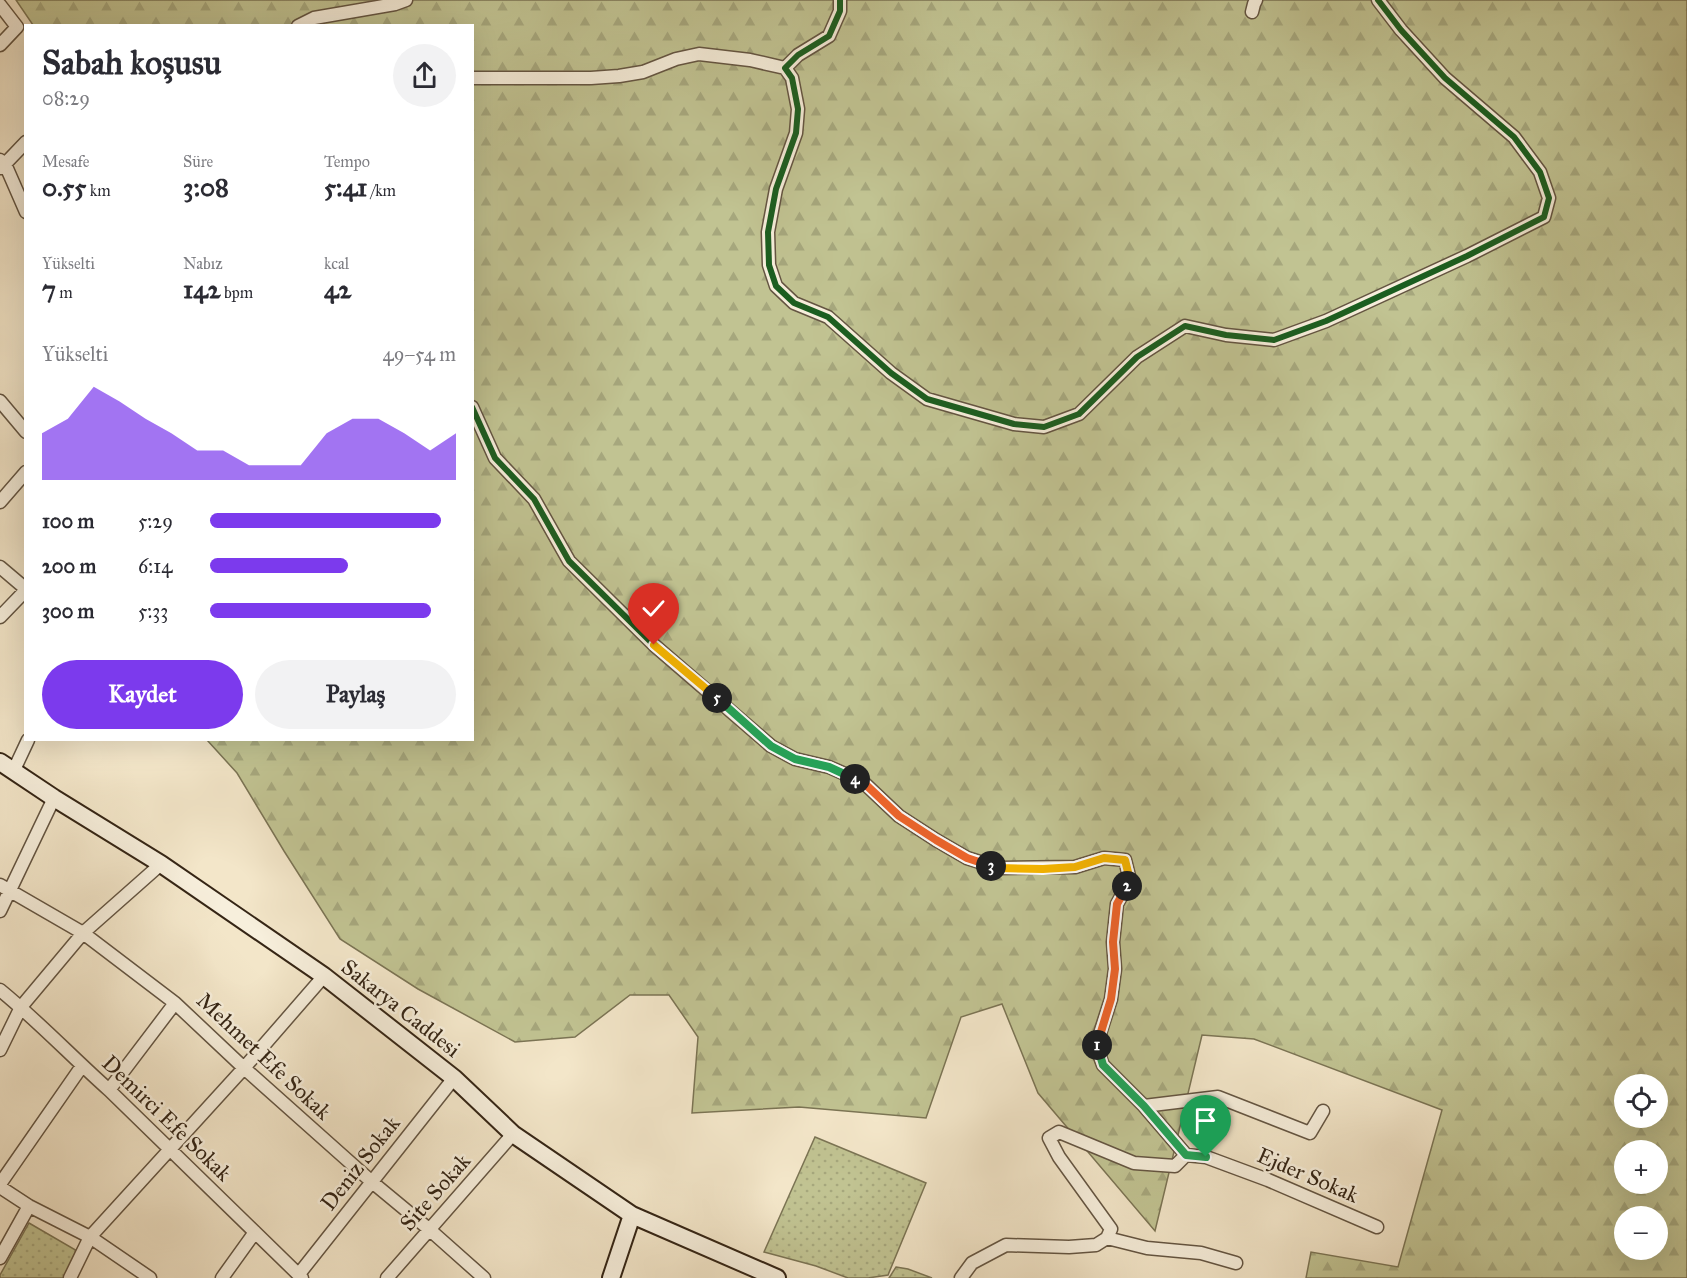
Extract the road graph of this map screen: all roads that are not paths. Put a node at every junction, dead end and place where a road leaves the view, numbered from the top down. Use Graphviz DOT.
graph roads {
  1 [pos="406,0"];
  2 [pos="840,0"];
  3 [pos="1378,0"];
  4 [pos="0,5"];
  5 [pos="302,24"];
  6 [pos="0,45"];
  7 [pos="785,68"];
  8 [pos="474,78"];
  9 [pos="24,144"];
  10 [pos="2,165"];
  11 [pos="24,208"];
  12 [pos="0,401"];
  13 [pos="474,411"];
  14 [pos="24,430"];
  15 [pos="24,474"];
  16 [pos="0,502"];
  17 [pos="0,567"];
  18 [pos="24,587"];
  19 [pos="24,591"];
  20 [pos="0,617"];
  21 [pos="27,741"];
  22 [pos="6,767"];
  23 [pos="54,798"];
  24 [pos="161,864"];
  25 [pos="5,888"];
  26 [pos="0,911"];
  27 [pos="83,933"];
  28 [pos="324,976"];
  29 [pos="0,990"];
  30 [pos="175,1003"];
  31 [pos="21,1007"];
  32 [pos="0,1050"];
  33 [pos="82,1066"];
  34 [pos="244,1068"];
  35 [pos="454,1078"];
  36 [pos="109,1090"];
  37 [pos="1144,1106"];
  38 [pos="1323,1111"];
  39 [pos="513,1134"];
  40 [pos="170,1149"];
  41 [pos="1186,1155"];
  42 [pos="372,1182"];
  43 [pos="0,1185"];
  44 [pos="28,1206"];
  45 [pos="632,1215"];
  46 [pos="1377,1227"];
  47 [pos="430,1230"];
  48 [pos="255,1232"];
  49 [pos="90,1237"];
  50 [pos="1107,1238"];
  51 [pos="0,1258"];
  52 [pos="1236,1263"];
  53 [pos="301,1276"];
  54 [pos="70,1278"];
  55 [pos="150,1278"];
  56 [pos="222,1278"];
  57 [pos="387,1278"];
  58 [pos="484,1278"];
  59 [pos="611,1278"];
  60 [pos="777,1278"];
  61 [pos="961,1278"];
  1 -- 5 [label="street"];
  2 -- 7 [label="street"];
  3 -- 7 [label="street"];
  4 -- 6 [label="street"];
  7 -- 8 [label="street"];
  9 -- 10 [label="street"];
  10 -- 11 [label="street"];
  12 -- 14 [label="street"];
  13 -- 37 [label="street"];
  15 -- 16 [label="street"];
  17 -- 18 [label="street"];
  19 -- 20 [label="street"];
  21 -- 22 [label="street"];
  22 -- 23 [label="main road, Sakarya Caddesi"];
  23 -- 24 [label="main road, Sakarya Caddesi"];
  23 -- 25 [label="street"];
  24 -- 27 [label="street"];
  24 -- 28 [label="main road, Sakarya Caddesi"];
  25 -- 26 [label="street"];
  25 -- 27 [label="street, Mehmet Efe Sokak"];
  27 -- 30 [label="street, Mehmet Efe Sokak"];
  27 -- 31 [label="street"];
  28 -- 34 [label="street"];
  28 -- 35 [label="main road, Sakarya Caddesi"];
  29 -- 31 [label="street, Demirci Efe Sokak"];
  30 -- 34 [label="street, Mehmet Efe Sokak"];
  30 -- 36 [label="street"];
  31 -- 32 [label="street"];
  31 -- 33 [label="street, Demirci Efe Sokak"];
  33 -- 36 [label="street, Demirci Efe Sokak"];
  33 -- 43 [label="street"];
  34 -- 40 [label="street"];
  34 -- 42 [label="street, Mehmet Efe Sokak"];
  35 -- 39 [label="main road, Sakarya Caddesi"];
  35 -- 42 [label="street, Deniz Sokak"];
  36 -- 40 [label="street, Demirci Efe Sokak"];
  37 -- 38 [label="street"];
  37 -- 41 [label="street"];
  39 -- 45 [label="main road, Sakarya Caddesi"];
  39 -- 47 [label="street, Site Sokak"];
  40 -- 48 [label="street, Demirci Efe Sokak"];
  40 -- 49 [label="street"];
  41 -- 46 [label="street, Ejder Sokak"];
  41 -- 50 [label="street"];
  42 -- 47 [label="street, Mehmet Efe Sokak"];
  42 -- 53 [label="street, Deniz Sokak"];
  43 -- 44 [label="street"];
  44 -- 49 [label="street"];
  44 -- 51 [label="street"];
  45 -- 59 [label="main road"];
  45 -- 60 [label="main road, Sakarya Caddesi"];
  47 -- 57 [label="street, Site Sokak"];
  47 -- 58 [label="street, Mehmet Efe Sokak"];
  48 -- 53 [label="street, Demirci Efe Sokak"];
  48 -- 56 [label="street"];
  49 -- 54 [label="street"];
  49 -- 55 [label="street"];
  50 -- 52 [label="street"];
  50 -- 61 [label="street"];
}
